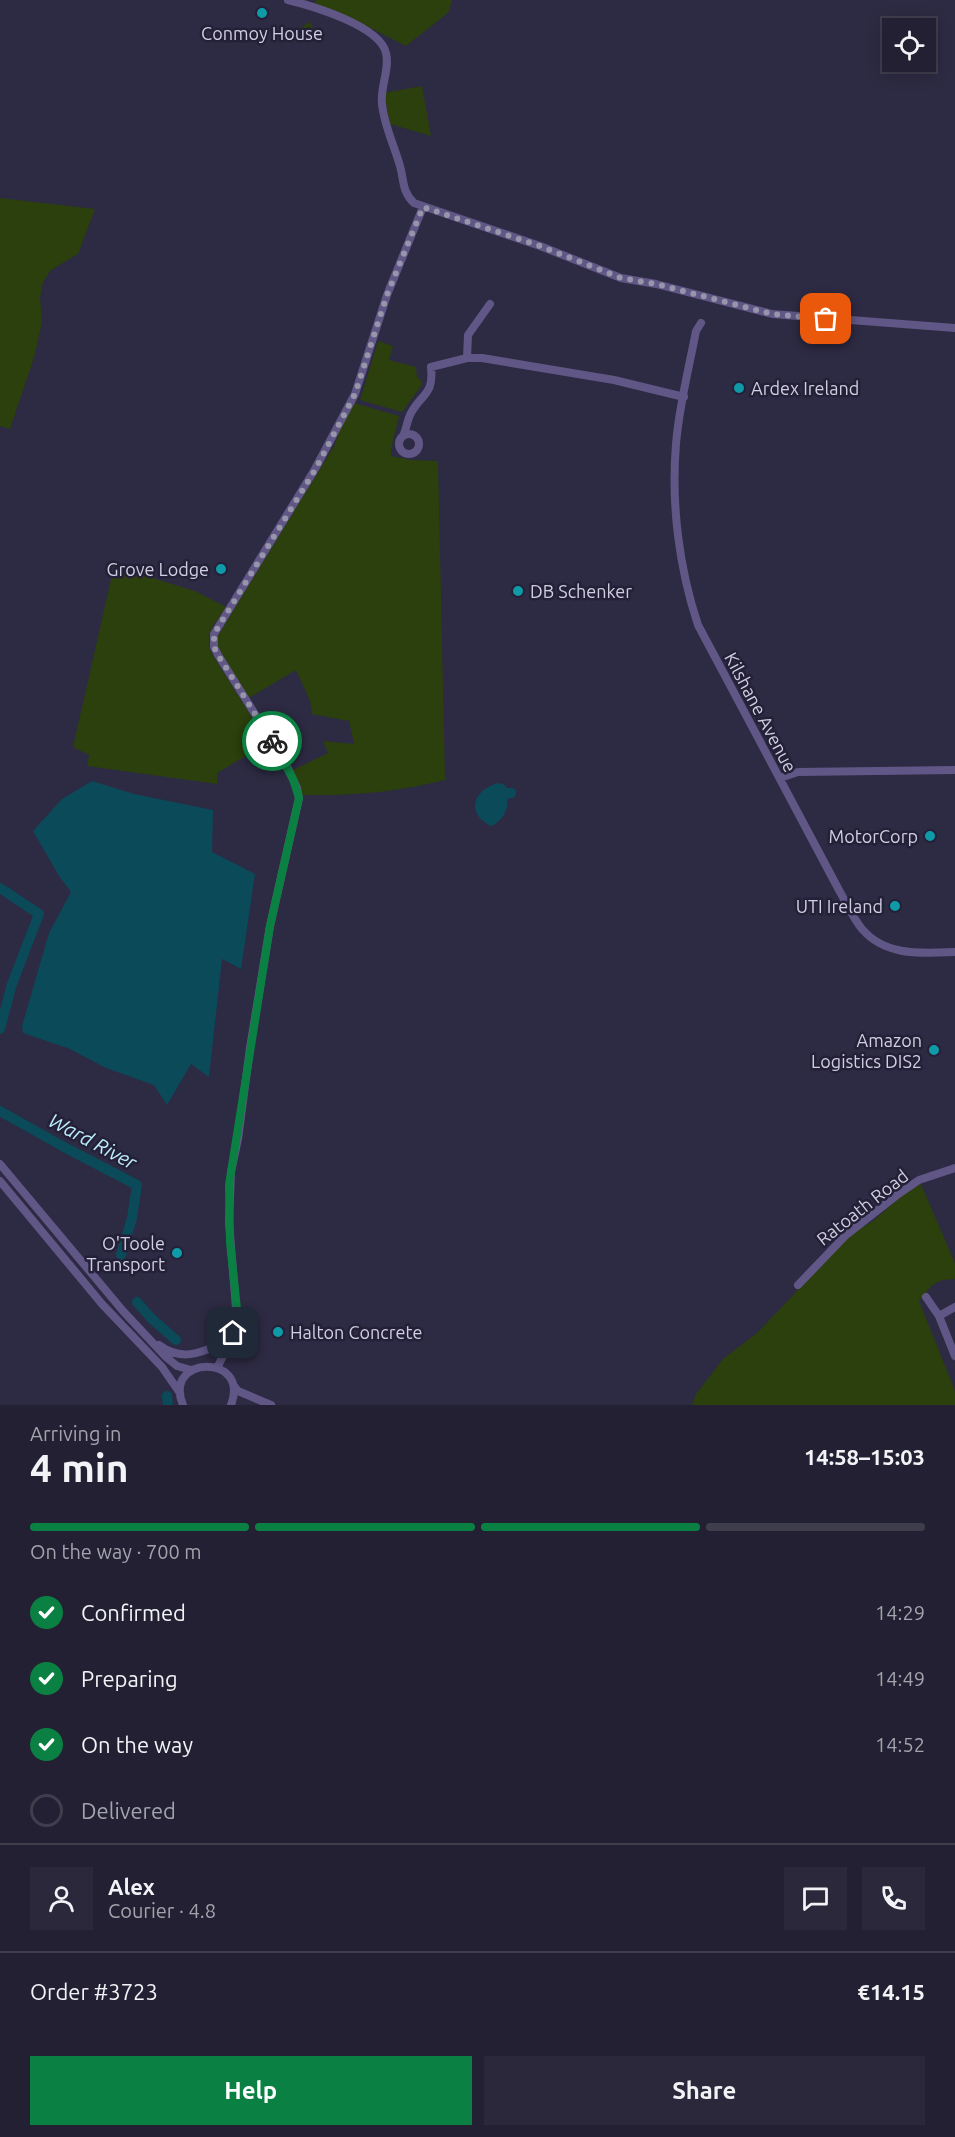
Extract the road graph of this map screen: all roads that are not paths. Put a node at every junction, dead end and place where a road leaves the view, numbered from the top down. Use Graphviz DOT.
graph roads {
  1 [pos="288,0"];
  2 [pos="423,207"];
  3 [pos="490,304"];
  4 [pos="701,323"];
  5 [pos="955,328"];
  6 [pos="467,358"];
  7 [pos="684,397"];
  8 [pos="408,427"];
  9 [pos="413,435"];
  10 [pos="403,436"];
  11 [pos="955,770"];
  12 [pos="780,778"];
  13 [pos="955,952"];
  14 [pos="0,1164"];
  15 [pos="955,1168"];
  16 [pos="0,1181"];
  17 [pos="798,1285"];
  18 [pos="926,1297"];
  19 [pos="955,1307"];
  20 [pos="123,1311"];
  21 [pos="939,1316"];
  22 [pos="231,1340"];
  23 [pos="955,1356"];
  24 [pos="218,1368"];
  25 [pos="191,1370"];
  26 [pos="232,1385"];
  27 [pos="180,1393"];
  28 [pos="183,1405"];
  29 [pos="231,1405"];
  30 [pos="271,1405"];
  1 -- 2 [label="street"];
  2 -- 5 [label="street"];
  2 -- 22 [label="street"];
  3 -- 6 [label="street"];
  4 -- 7 [label="street, Kilshane Avenue"];
  6 -- 7 [label="street"];
  6 -- 8 [label="street"];
  7 -- 12 [label="street, Kilshane Avenue"];
  8 -- 9 [label="street"];
  8 -- 10 [label="street"];
  9 -- 10 [label="street"];
  9 -- 10 [label="street"];
  11 -- 12 [label="street"];
  12 -- 13 [label="street, Kilshane Avenue"];
  14 -- 20 [label="street"];
  15 -- 17 [label="street, Ratoath Road"];
  16 -- 27 [label="street"];
  18 -- 21 [label="street"];
  19 -- 21 [label="street"];
  20 -- 22 [label="street"];
  20 -- 25 [label="street"];
  21 -- 23 [label="street"];
  22 -- 24 [label="street"];
  24 -- 25 [label="street"];
  24 -- 26 [label="street"];
  25 -- 27 [label="street"];
  26 -- 29 [label="street"];
  26 -- 30 [label="street"];
  27 -- 28 [label="street"];
}
